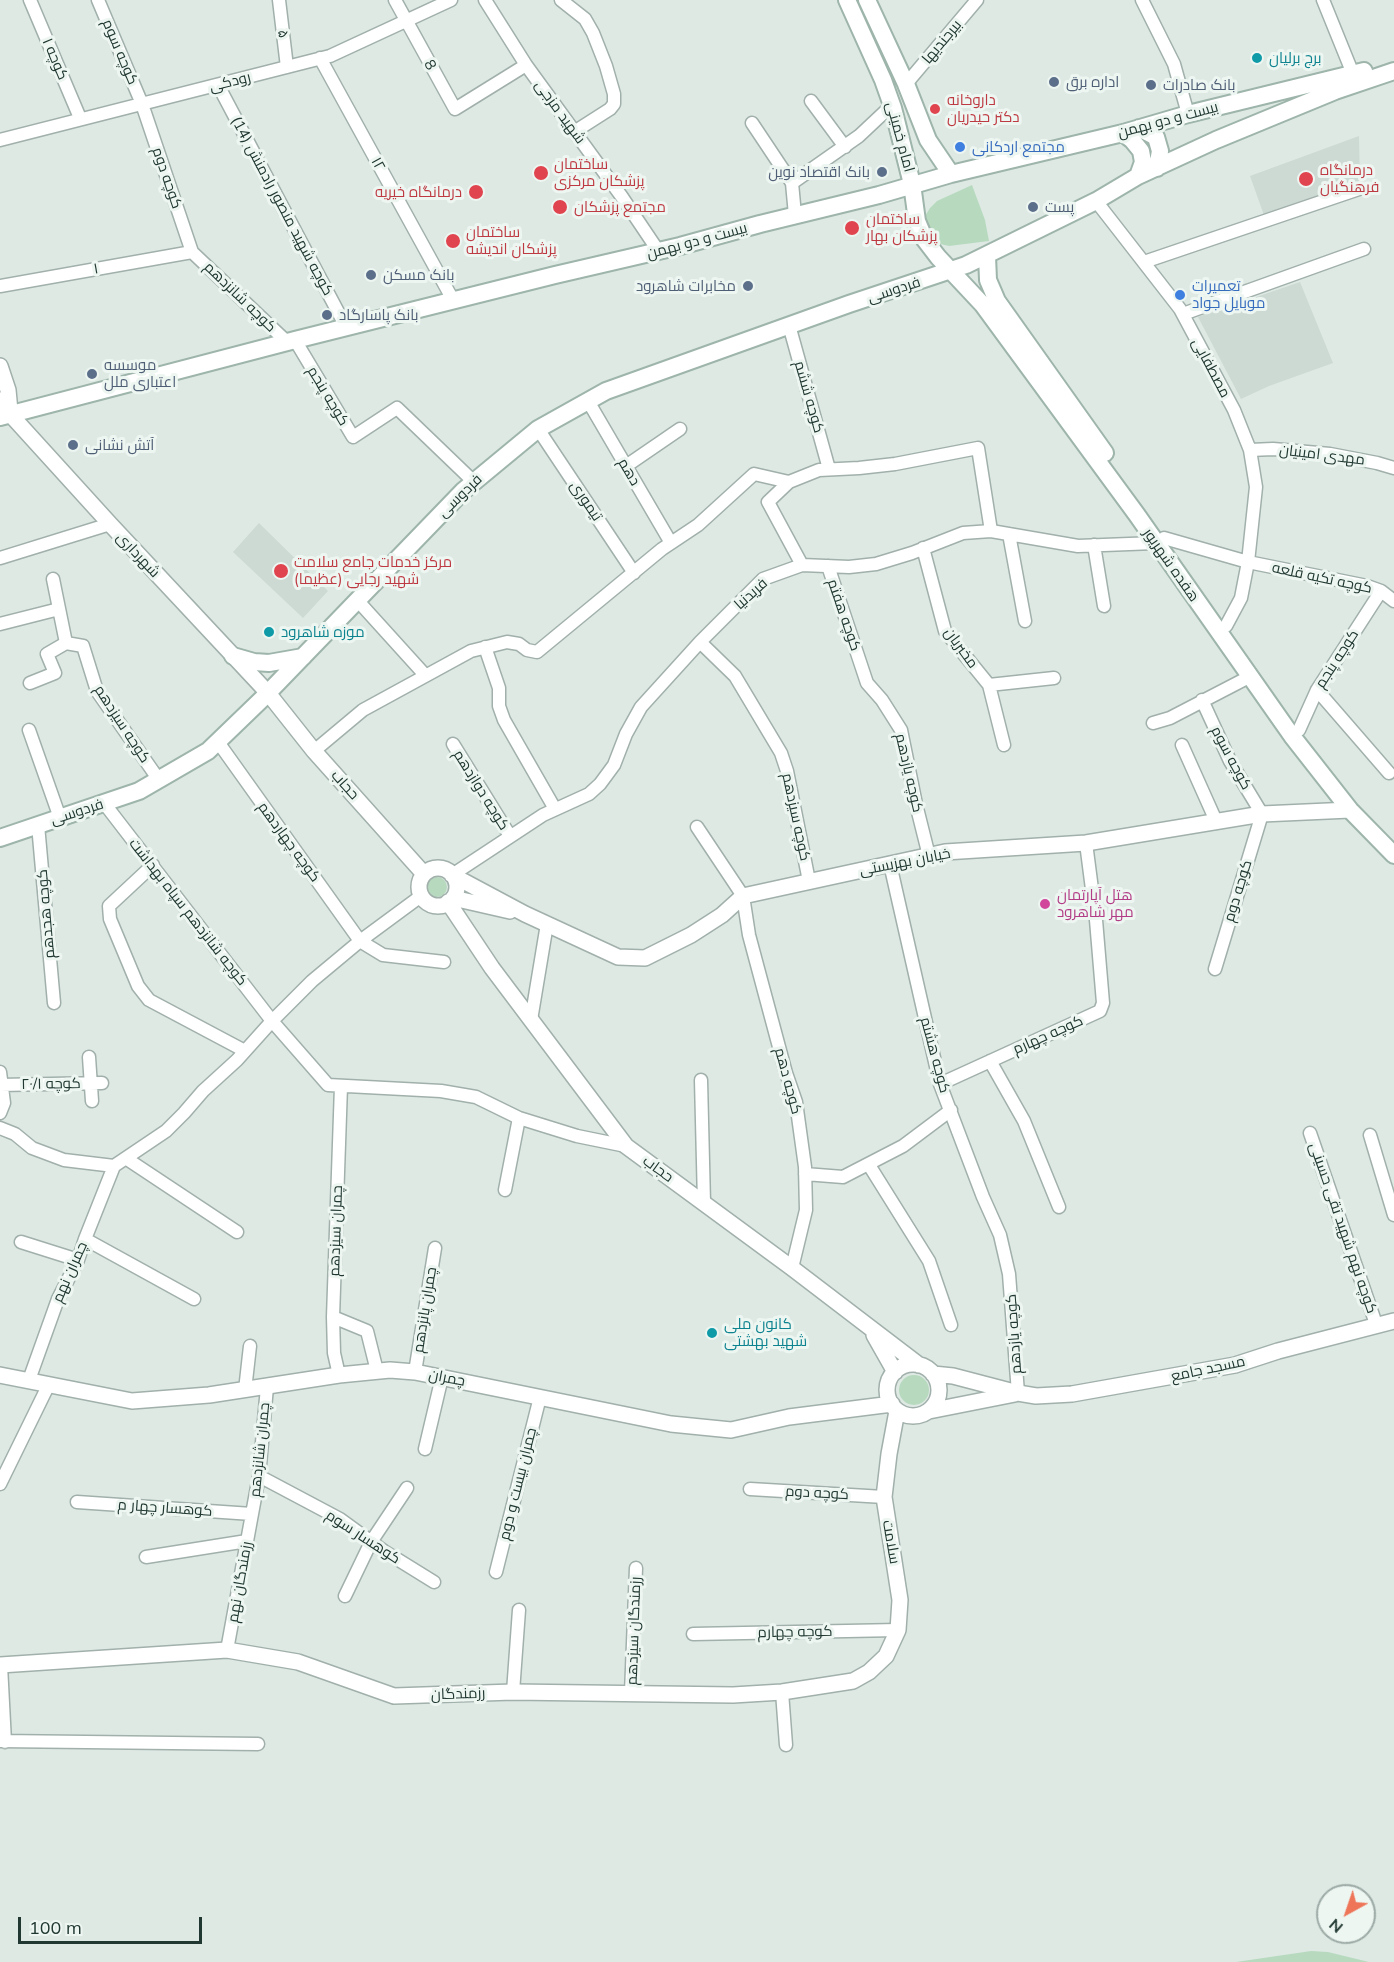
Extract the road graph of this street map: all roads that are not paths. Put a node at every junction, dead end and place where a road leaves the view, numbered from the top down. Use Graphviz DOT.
graph roads {
  1 [pos="30,0"];
  2 [pos="98,0"];
  3 [pos="279,0"];
  4 [pos="395,0"];
  5 [pos="451,0"];
  6 [pos="485,0"];
  7 [pos="561,0"];
  8 [pos="847,0"];
  9 [pos="867,0"];
  10 [pos="977,0"];
  11 [pos="1142,0"];
  12 [pos="1323,0"];
  13 [pos="406,20"];
  14 [pos="320,58"];
  15 [pos="1394,63"];
  16 [pos="526,65"];
  17 [pos="288,67"];
  18 [pos="1394,71"];
  19 [pos="1353,74"];
  20 [pos="906,84"];
  21 [pos="218,85"];
  22 [pos="811,101"];
  23 [pos="142,104"];
  24 [pos="892,105"];
  25 [pos="1188,114"];
  26 [pos="80,118"];
  27 [pos="752,123"];
  28 [pos="1131,130"];
  29 [pos="574,132"];
  30 [pos="0,140"];
  31 [pos="845,147"];
  32 [pos="1157,168"];
  33 [pos="951,174"];
  34 [pos="1138,176"];
  35 [pos="792,183"];
  36 [pos="912,184"];
  37 [pos="1359,189"];
  38 [pos="1096,201"];
  39 [pos="795,215"];
  40 [pos="1364,249"];
  41 [pos="192,252"];
  42 [pos="658,252"];
  43 [pos="987,256"];
  44 [pos="1144,262"];
  45 [pos="951,271"];
  46 [pos="0,286"];
  47 [pos="453,300"];
  48 [pos="1183,314"];
  49 [pos="789,325"];
  50 [pos="346,327"];
  51 [pos="291,341"];
  52 [pos="0,366"];
  53 [pos="0,400"];
  54 [pos="588,401"];
  55 [pos="5,416"];
  56 [pos="538,429"];
  57 [pos="680,429"];
  58 [pos="1250,450"];
  59 [pos="626,466"];
  60 [pos="1394,468"];
  61 [pos="829,469"];
  62 [pos="474,482"];
  63 [pos="789,483"];
  64 [pos="110,524"];
  65 [pos="991,531"];
  66 [pos="1009,534"];
  67 [pos="1159,541"];
  68 [pos="671,543"];
  69 [pos="1094,546"];
  70 [pos="923,548"];
  71 [pos="0,558"];
  72 [pos="1248,562"];
  73 [pos="802,565"];
  74 [pos="828,566"];
  75 [pos="634,573"];
  76 [pos="53,579"];
  77 [pos="1381,591"];
  78 [pos="358,601"];
  79 [pos="1394,601"];
  80 [pos="1104,606"];
  81 [pos="59,609"];
  82 [pos="1025,621"];
  83 [pos="0,624"];
  84 [pos="1226,626"];
  85 [pos="700,642"];
  86 [pos="66,643"];
  87 [pos="484,647"];
  88 [pos="233,656"];
  89 [pos="303,657"];
  90 [pos="861,664"];
  91 [pos="425,675"];
  92 [pos="1249,677"];
  93 [pos="1054,678"];
  94 [pos="30,683"];
  95 [pos="989,685"];
  96 [pos="1317,690"];
  97 [pos="268,693"];
  98 [pos="1202,700"];
  99 [pos="1152,723"];
  100 [pos="29,730"];
  101 [pos="1299,730"];
  102 [pos="218,742"];
  103 [pos="453,744"];
  104 [pos="1004,745"];
  105 [pos="1182,745"];
  106 [pos="314,751"];
  107 [pos="1389,773"];
  108 [pos="159,780"];
  109 [pos="104,803"];
  110 [pos="1355,807"];
  111 [pos="555,809"];
  112 [pos="1262,814"];
  113 [pos="60,818"];
  114 [pos="1216,821"];
  115 [pos="38,825"];
  116 [pos="698,827"];
  117 [pos="510,836"];
  118 [pos="0,838"];
  119 [pos="1394,842"];
  120 [pos="1086,843"];
  121 [pos="1394,855"];
  122 [pos="929,856"];
  123 [pos="890,864"];
  124 [pos="153,865"];
  125 [pos="424,874"];
  126 [pos="452,875"];
  127 [pos="809,881"];
  128 [pos="421,896"];
  129 [pos="742,896"];
  130 [pos="446,902"];
  131 [pos="525,914"];
  132 [pos="547,924"];
  133 [pos="360,941"];
  134 [pos="444,962"];
  135 [pos="1215,969"];
  136 [pos="54,1004"];
  137 [pos="531,1020"];
  138 [pos="272,1021"];
  139 [pos="245,1051"];
  140 [pos="88,1057"];
  141 [pos="990,1061"];
  142 [pos="702,1080"];
  143 [pos="1,1081"];
  144 [pos="97,1083"];
  145 [pos="940,1084"];
  146 [pos="341,1086"];
  147 [pos="92,1101"];
  148 [pos="951,1110"];
  149 [pos="0,1113"];
  150 [pos="519,1118"];
  151 [pos="0,1128"];
  152 [pos="1310,1133"];
  153 [pos="1370,1135"];
  154 [pos="626,1146"];
  155 [pos="127,1159"];
  156 [pos="869,1165"];
  157 [pos="114,1166"];
  158 [pos="805,1174"];
  159 [pos="505,1190"];
  160 [pos="705,1203"];
  161 [pos="1059,1207"];
  162 [pos="1394,1215"];
  163 [pos="237,1232"];
  164 [pos="84,1239"];
  165 [pos="21,1242"];
  166 [pos="435,1248"];
  167 [pos="78,1260"];
  168 [pos="792,1268"];
  169 [pos="1009,1274"];
  170 [pos="194,1299"];
  171 [pos="333,1317"];
  172 [pos="1394,1321"];
  173 [pos="1376,1324"];
  174 [pos="867,1325"];
  175 [pos="951,1325"];
  176 [pos="250,1346"];
  177 [pos="919,1365"];
  178 [pos="376,1371"];
  179 [pos="415,1372"];
  180 [pos="895,1372"];
  181 [pos="933,1374"];
  182 [pos="0,1375"];
  183 [pos="339,1375"];
  184 [pos="442,1377"];
  185 [pos="29,1380"];
  186 [pos="49,1384"];
  187 [pos="267,1387"];
  188 [pos="245,1390"];
  189 [pos="1018,1393"];
  190 [pos="540,1397"];
  191 [pos="895,1408"];
  192 [pos="929,1411"];
  193 [pos="913,1416"];
  194 [pos="425,1449"];
  195 [pos="888,1454"];
  196 [pos="259,1476"];
  197 [pos="0,1484"];
  198 [pos="407,1488"];
  199 [pos="750,1488"];
  200 [pos="884,1497"];
  201 [pos="77,1502"];
  202 [pos="252,1514"];
  203 [pos="247,1541"];
  204 [pos="371,1542"];
  205 [pos="146,1557"];
  206 [pos="636,1568"];
  207 [pos="496,1572"];
  208 [pos="434,1582"];
  209 [pos="345,1596"];
  210 [pos="519,1610"];
  211 [pos="898,1630"];
  212 [pos="693,1634"];
  213 [pos="227,1650"];
  214 [pos="1,1665"];
  215 [pos="513,1692"];
  216 [pos="782,1692"];
  217 [pos="631,1694"];
  218 [pos="2,1741"];
  219 [pos="258,1744"];
  220 [pos="786,1745"];
  1 -- 26 [label="street, ۱ کوچه"];
  2 -- 23 [label="street, کوچه سوم"];
  3 -- 17 [label="street, ۵"];
  4 -- 13 [label="street"];
  5 -- 13 [label="street, رودکی"];
  6 -- 16 [label="street, شهید مزجی"];
  7 -- 29 [label="street"];
  8 -- 24 [label="main road, امام خمینی"];
  9 -- 20 [label="main road, امام خمینی"];
  10 -- 20 [label="street, بیرجندیها"];
  11 -- 25 [label="street"];
  12 -- 19 [label="street"];
  13 -- 14 [label="street, رودکی"];
  13 -- 16 [label="street, 8"];
  14 -- 17 [label="street, رودکی"];
  14 -- 47 [label="street, ۱۲"];
  15 -- 19 [label="main road, بیست و دو بهمن"];
  16 -- 29 [label="street, شهید مزجی"];
  17 -- 21 [label="street, رودکی"];
  18 -- 32 [label="main road, بیست و دو بهمن"];
  19 -- 25 [label="main road, بیست و دو بهمن"];
  20 -- 33 [label="main road, امام خمینی"];
  21 -- 23 [label="street, رودکی"];
  21 -- 50 [label="street, کوچه شهید منصور رادمنش (14)"];
  22 -- 31 [label="street"];
  23 -- 26 [label="street, رودکی"];
  23 -- 41 [label="street, کوچه دوم"];
  24 -- 31 [label="street"];
  24 -- 36 [label="main road, امام خمینی"];
  25 -- 28 [label="main road, بیست و دو بهمن"];
  26 -- 30 [label="street, رودکی"];
  27 -- 35 [label="street"];
  28 -- 32 [label="main road"];
  28 -- 33 [label="main road, بیست و دو بهمن"];
  28 -- 34 [label="main road"];
  29 -- 42 [label="street, شهید مزجی"];
  31 -- 35 [label="street"];
  32 -- 34 [label="main road, بیست و دو بهمن"];
  33 -- 36 [label="main road, بیست و دو بهمن"];
  34 -- 38 [label="main road, بیست و دو بهمن"];
  35 -- 39 [label="street"];
  36 -- 39 [label="main road, بیست و دو بهمن"];
  36 -- 45 [label="main road, امام خمینی"];
  37 -- 44 [label="street"];
  38 -- 43 [label="main road, بیست و دو بهمن"];
  38 -- 44 [label="street, مصطفایی"];
  39 -- 42 [label="main road, بیست و دو بهمن"];
  40 -- 48 [label="street"];
  41 -- 46 [label="street, ۱"];
  41 -- 51 [label="street, کوچه شانزدهم"];
  42 -- 47 [label="main road, بیست و دو بهمن"];
  43 -- 45 [label="main road, فردوسی"];
  43 -- 67 [label="main road, هفده شهریور"];
  44 -- 48 [label="street, مصطفایی"];
  45 -- 49 [label="main road, فردوسی"];
  45 -- 67 [label="main road, هفده شهریور"];
  47 -- 50 [label="main road, بیست و دو بهمن"];
  48 -- 58 [label="street, مصطفایی"];
  49 -- 54 [label="main road, فردوسی"];
  49 -- 61 [label="street, کوچه ششم"];
  50 -- 51 [label="main road, بیست و دو بهمن"];
  51 -- 55 [label="main road, بیست و دو بهمن"];
  51 -- 62 [label="street, کوچه پنجم"];
  52 -- 55 [label="street"];
  53 -- 55 [label="street, شهرداری"];
  54 -- 56 [label="main road, فردوسی"];
  54 -- 59 [label="street, دهم"];
  55 -- 64 [label="street, شهرداری"];
  56 -- 62 [label="main road, فردوسی"];
  56 -- 75 [label="street, تیموری"];
  57 -- 59 [label="street"];
  58 -- 60 [label="street, مهدی امینیان"];
  58 -- 72 [label="street, مصطفایی"];
  59 -- 68 [label="street, دهم"];
  61 -- 63 [label="street"];
  61 -- 65 [label="street"];
  62 -- 78 [label="main road, فردوسی"];
  63 -- 68 [label="street"];
  63 -- 73 [label="street"];
  64 -- 71 [label="street"];
  64 -- 88 [label="street, شهرداری"];
  65 -- 66 [label="street, فریدنیا"];
  65 -- 70 [label="street, فریدنیا"];
  66 -- 69 [label="street, فریدنیا"];
  66 -- 82 [label="street"];
  67 -- 69 [label="street, فریدنیا"];
  67 -- 72 [label="street, کوچه تکیه قلعه"];
  67 -- 84 [label="main road, هفده شهریور"];
  67 -- 92 [label="main road, هفده شهریور"];
  68 -- 75 [label="street"];
  69 -- 80 [label="street"];
  70 -- 74 [label="street, فریدنیا"];
  70 -- 95 [label="street, مخبریان"];
  72 -- 77 [label="street, کوچه تکیه قلعه"];
  72 -- 84 [label="street"];
  73 -- 74 [label="street, فریدنیا"];
  73 -- 85 [label="street, فریدنیا"];
  74 -- 90 [label="street, کوچه هفتم"];
  75 -- 87 [label="street"];
  76 -- 81 [label="street"];
  77 -- 79 [label="street, کوچه تکیه قلعه"];
  77 -- 96 [label="street, کوچه پنجم"];
  78 -- 89 [label="main road, فردوسی"];
  78 -- 91 [label="street"];
  81 -- 83 [label="street"];
  81 -- 86 [label="street"];
  84 -- 101 [label="main road, هفده شهریور"];
  85 -- 111 [label="street, فریدنیا"];
  85 -- 127 [label="street, کوچه سیزدهم"];
  86 -- 94 [label="street"];
  86 -- 108 [label="street, کوچه سیزدهم"];
  87 -- 91 [label="street"];
  87 -- 111 [label="street"];
  88 -- 89 [label="main road"];
  88 -- 97 [label="street, شهرداری"];
  89 -- 97 [label="main road, فردوسی"];
  90 -- 122 [label="street, کوچه یازدهم"];
  91 -- 106 [label="street"];
  92 -- 98 [label="street"];
  92 -- 110 [label="main road, هفده شهریور"];
  93 -- 95 [label="street"];
  95 -- 104 [label="street, مخبریان"];
  96 -- 101 [label="street, کوچه پنجم"];
  96 -- 107 [label="street"];
  97 -- 102 [label="main road, فردوسی"];
  97 -- 106 [label="street, حجاب"];
  98 -- 99 [label="street"];
  98 -- 112 [label="street, کوچه سوم"];
  100 -- 113 [label="street"];
  101 -- 110 [label="main road, هفده شهریور"];
  102 -- 108 [label="main road, فردوسی"];
  102 -- 133 [label="street, کوچه چهاردهم"];
  103 -- 117 [label="street, کوچه دوازدهم"];
  105 -- 114 [label="street"];
  106 -- 125 [label="street, حجاب"];
  108 -- 109 [label="main road, فردوسی"];
  109 -- 113 [label="main road, فردوسی"];
  109 -- 124 [label="street, کوچه شانزدهم سپاه بهداشت"];
  110 -- 112 [label="street, خیابان بهزیستی"];
  110 -- 119 [label="main road, هفده شهریور"];
  110 -- 121 [label="main road, هفده شهریور"];
  111 -- 117 [label="street, فریدنیا"];
  112 -- 114 [label="street, خیابان بهزیستی"];
  112 -- 135 [label="street, کوچه دوم"];
  113 -- 115 [label="main road, فردوسی"];
  114 -- 120 [label="street, خیابان بهزیستی"];
  115 -- 118 [label="main road, فردوسی"];
  115 -- 136 [label="street, کوچه هجدهم"];
  116 -- 129 [label="street"];
  117 -- 126 [label="street, فریدنیا"];
  120 -- 122 [label="street, خیابان بهزیستی"];
  120 -- 141 [label="street, کوچه چهارم"];
  122 -- 123 [label="street, خیابان بهزیستی"];
  123 -- 127 [label="street, خیابان بهزیستی"];
  123 -- 145 [label="street, کوچه هشتم"];
  124 -- 138 [label="street, کوچه شانزدهم سپاه بهداشت"];
  124 -- 139 [label="street"];
  125 -- 126 [label="street"];
  125 -- 128 [label="street"];
  126 -- 130 [label="street"];
  126 -- 131 [label="street"];
  127 -- 129 [label="street, خیابان بهزیستی"];
  128 -- 130 [label="street"];
  128 -- 133 [label="street"];
  129 -- 132 [label="street"];
  129 -- 158 [label="street, کوچه دهم"];
  130 -- 131 [label="street"];
  130 -- 137 [label="street, حجاب"];
  131 -- 132 [label="street"];
  132 -- 137 [label="street"];
  133 -- 134 [label="street"];
  133 -- 138 [label="street"];
  137 -- 154 [label="street, حجاب"];
  138 -- 139 [label="street"];
  138 -- 146 [label="street, کوچه شانزدهم سپاه بهداشت"];
  139 -- 155 [label="street"];
  140 -- 144 [label="street"];
  141 -- 145 [label="street, کوچه چهارم"];
  141 -- 161 [label="street"];
  142 -- 160 [label="street"];
  143 -- 144 [label="street, کوچه ۲۰/۱"];
  143 -- 149 [label="street"];
  144 -- 147 [label="street"];
  145 -- 148 [label="street, کوچه هشتم"];
  146 -- 150 [label="street"];
  146 -- 171 [label="street, چمران سیزدهم"];
  148 -- 156 [label="street"];
  148 -- 169 [label="street, کوچه هشتم"];
  150 -- 154 [label="street"];
  150 -- 159 [label="street"];
  151 -- 157 [label="street"];
  152 -- 173 [label="street, کوچه نهم شهید تقی حسینی"];
  153 -- 162 [label="street"];
  154 -- 160 [label="street, حجاب"];
  155 -- 157 [label="street"];
  155 -- 163 [label="street"];
  156 -- 158 [label="street"];
  156 -- 175 [label="street"];
  157 -- 164 [label="street, چمران نهم"];
  158 -- 168 [label="street, کوچه دهم"];
  160 -- 168 [label="street, حجاب"];
  164 -- 167 [label="street, چمران نهم"];
  164 -- 170 [label="street"];
  165 -- 167 [label="street"];
  166 -- 179 [label="street, چمران پانزدهم"];
  167 -- 185 [label="street, چمران نهم"];
  168 -- 174 [label="street, حجاب"];
  169 -- 189 [label="street, کوچه یازدهم"];
  171 -- 178 [label="street"];
  171 -- 183 [label="street, چمران سیزدهم"];
  172 -- 173 [label="street, مسجد جامع"];
  173 -- 189 [label="street, مسجد جامع"];
  174 -- 177 [label="street, حجاب"];
  174 -- 180 [label="street"];
  176 -- 188 [label="street"];
  177 -- 180 [label="street"];
  177 -- 181 [label="street"];
  178 -- 179 [label="street, چمران"];
  178 -- 183 [label="street, چمران"];
  179 -- 184 [label="street, چمران"];
  180 -- 191 [label="street"];
  181 -- 189 [label="street"];
  181 -- 192 [label="street"];
  182 -- 185 [label="street, چمران"];
  183 -- 187 [label="street, چمران"];
  184 -- 190 [label="street, چمران"];
  184 -- 194 [label="street"];
  185 -- 186 [label="street, چمران"];
  186 -- 188 [label="street, چمران"];
  186 -- 197 [label="street"];
  187 -- 188 [label="street, چمران"];
  187 -- 196 [label="street, چمران شانزدهم"];
  189 -- 192 [label="street"];
  190 -- 191 [label="street, چمران"];
  190 -- 207 [label="street, چمران بیست و دوم"];
  191 -- 193 [label="street"];
  191 -- 195 [label="street, سلامت"];
  192 -- 193 [label="street"];
  193 -- 195 [label="street"];
  195 -- 200 [label="street, سلامت"];
  196 -- 202 [label="street, چمران شانزدهم"];
  196 -- 204 [label="street, کوهسار سوم"];
  198 -- 204 [label="street"];
  199 -- 200 [label="street, کوچه دوم"];
  200 -- 211 [label="street, سلامت"];
  201 -- 202 [label="street, کوهسار چهار م"];
  202 -- 203 [label="street, رزمندگان نهم"];
  203 -- 205 [label="street"];
  203 -- 213 [label="street, رزمندگان نهم"];
  204 -- 208 [label="street, کوهسار سوم"];
  204 -- 209 [label="street"];
  206 -- 217 [label="street, رزمندگان سیزدهم"];
  210 -- 215 [label="street"];
  211 -- 212 [label="street, کوچه چهارم"];
  211 -- 216 [label="street, رزمندگان"];
  213 -- 214 [label="street, رزمندگان"];
  213 -- 215 [label="street, رزمندگان"];
  214 -- 218 [label="street"];
  215 -- 217 [label="street, رزمندگان"];
  216 -- 217 [label="street, رزمندگان"];
  216 -- 220 [label="street"];
  218 -- 219 [label="street"];
}
